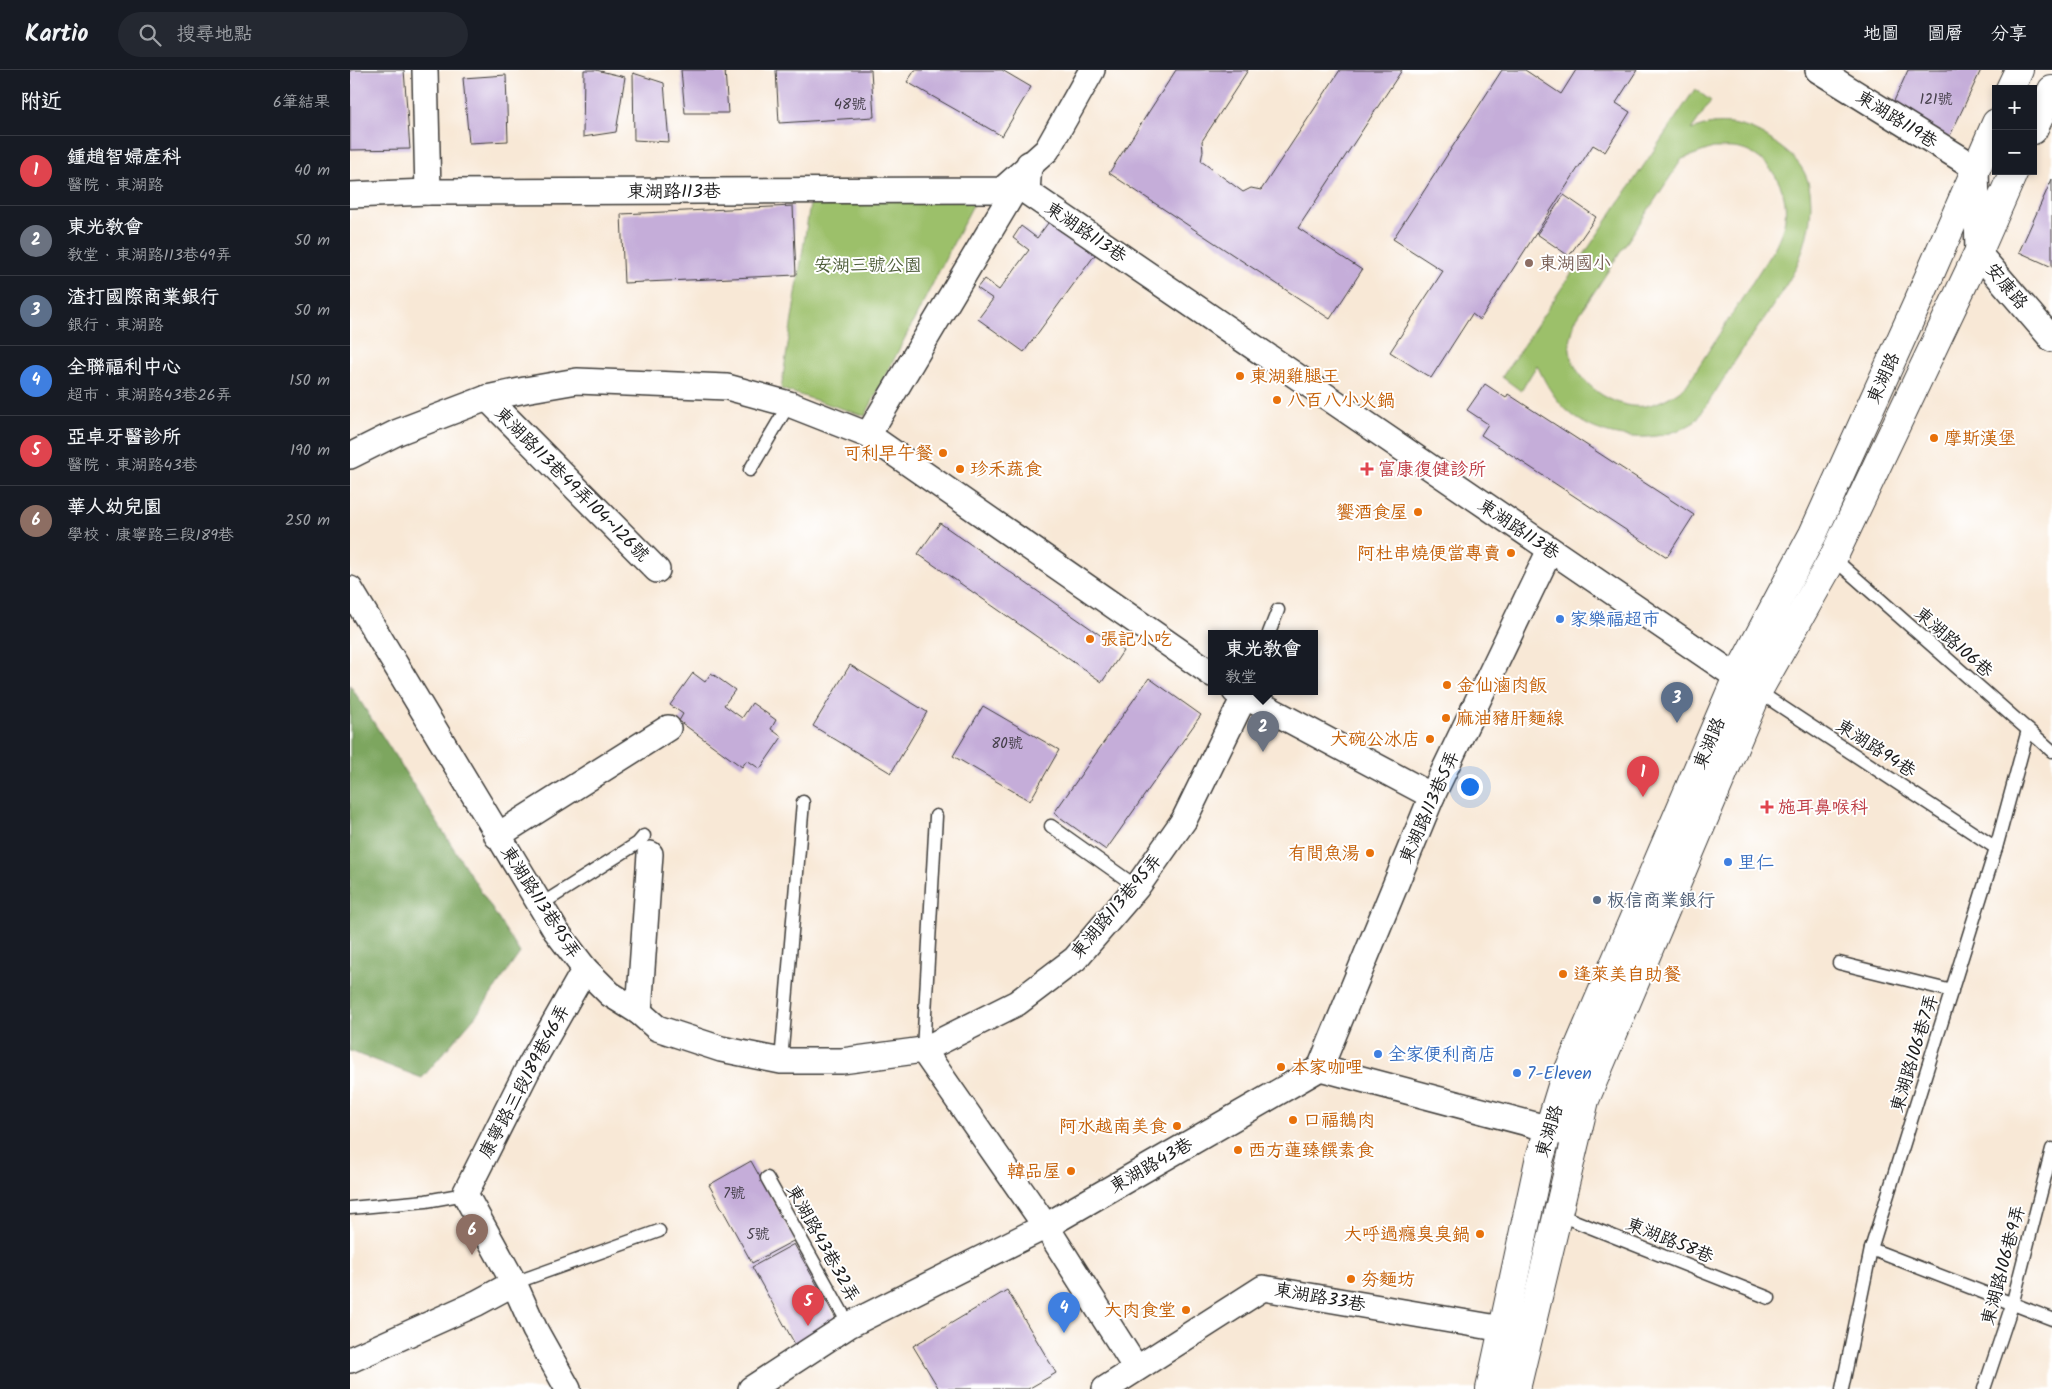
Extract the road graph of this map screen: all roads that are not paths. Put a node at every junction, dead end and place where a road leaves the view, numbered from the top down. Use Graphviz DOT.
graph roads {
  1 [pos="424,70"];
  2 [pos="1092,70"];
  3 [pos="1818,70"];
  4 [pos="2019,70"];
  5 [pos="2012,85"];
  6 [pos="2052,90"];
  7 [pos="2037,122"];
  8 [pos="1993,130"];
  9 [pos="1029,164"];
  10 [pos="1976,168"];
  11 [pos="2012,175"];
  12 [pos="428,192"];
  13 [pos="350,195"];
  14 [pos="1978,253"];
  15 [pos="2052,339"];
  16 [pos="487,398"];
  17 [pos="789,404"];
  18 [pos="868,435"];
  19 [pos="350,456"];
  20 [pos="750,470"];
  21 [pos="1550,550"];
  22 [pos="1833,558"];
  23 [pos="657,570"];
  24 [pos="350,589"];
  25 [pos="1278,610"];
  26 [pos="1270,630"];
  27 [pos="1208,671"];
  28 [pos="1748,684"];
  29 [pos="1241,695"];
  30 [pos="1246,695"];
  31 [pos="668,728"];
  32 [pos="2028,730"];
  33 [pos="2052,751"];
  34 [pos="1432,796"];
  35 [pos="803,802"];
  36 [pos="936,816"];
  37 [pos="1051,826"];
  38 [pos="497,836"];
  39 [pos="647,845"];
  40 [pos="1996,848"];
  41 [pos="1137,887"];
  42 [pos="540,905"];
  43 [pos="1839,963"];
  44 [pos="585,969"];
  45 [pos="1952,991"];
  46 [pos="639,1012"];
  47 [pos="923,1050"];
  48 [pos="781,1061"];
  49 [pos="1324,1070"];
  50 [pos="1549,1128"];
  51 [pos="1575,1136"];
  52 [pos="2052,1149"];
  53 [pos="766,1178"];
  54 [pos="465,1194"];
  55 [pos="350,1208"];
  56 [pos="1557,1214"];
  57 [pos="1046,1226"];
  58 [pos="659,1231"];
  59 [pos="1871,1249"];
  60 [pos="514,1283"];
  61 [pos="1770,1298"];
  62 [pos="2012,1305"];
  63 [pos="2052,1319"];
  64 [pos="849,1325"];
  65 [pos="1503,1329"];
  66 [pos="350,1360"];
  67 [pos="1136,1368"];
  68 [pos="568,1389"];
  69 [pos="751,1389"];
  70 [pos="1105,1389"];
  71 [pos="1490,1389"];
  72 [pos="1516,1389"];
  73 [pos="1842,1389"];
  74 [pos="1984,1389"];
  1 -- 12 [label="street"];
  2 -- 9 [label="street"];
  3 -- 10 [label="street, 東湖路119巷"];
  4 -- 5 [label="street"];
  6 -- 7 [label="street"];
  8 -- 10 [label="street, 東湖路"];
  9 -- 12 [label="street, 東湖路113巷"];
  9 -- 18 [label="street"];
  9 -- 21 [label="street, 東湖路113巷"];
  10 -- 14 [label="street, 安康路"];
  10 -- 28 [label="street, 東湖路"];
  11 -- 14 [label="street, 東湖路"];
  12 -- 13 [label="street, 東湖路113巷"];
  14 -- 15 [label="street, 安康路"];
  14 -- 22 [label="street, 東湖路"];
  16 -- 17 [label="street"];
  16 -- 19 [label="street"];
  16 -- 23 [label="street, 東湖路113巷49弄104~126號"];
  17 -- 18 [label="street"];
  17 -- 20 [label="lane"];
  18 -- 27 [label="street"];
  21 -- 28 [label="street, 東湖路113巷"];
  21 -- 34 [label="street, 東湖路113巷5弄"];
  22 -- 28 [label="street, 東湖路"];
  22 -- 32 [label="lane, 東湖路106巷"];
  24 -- 38 [label="street, 東湖路113巷95弄"];
  25 -- 26 [label="lane"];
  28 -- 40 [label="lane, 東湖路94巷"];
  28 -- 50 [label="street, 東湖路"];
  28 -- 51 [label="street, 東湖路"];
  29 -- 41 [label="street, 東湖路113巷95弄"];
  30 -- 34 [label="street"];
  31 -- 38 [label="street"];
  32 -- 33 [label="lane, 東湖路106巷"];
  32 -- 40 [label="lane, 東湖路106巷7弄"];
  34 -- 49 [label="street, 東湖路113巷5弄"];
  35 -- 48 [label="lane"];
  36 -- 47 [label="lane"];
  37 -- 41 [label="lane"];
  38 -- 42 [label="street, 東湖路113巷95弄"];
  39 -- 42 [label="lane"];
  39 -- 46 [label="street"];
  40 -- 45 [label="lane, 東湖路106巷7弄"];
  41 -- 47 [label="street, 東湖路113巷95弄"];
  42 -- 44 [label="street, 東湖路113巷95弄"];
  43 -- 45 [label="lane"];
  44 -- 46 [label="street, 東湖路113巷95弄"];
  44 -- 54 [label="street, 康寧路三段189巷46弄"];
  45 -- 59 [label="lane, 東湖路106巷7弄"];
  46 -- 48 [label="street, 東湖路113巷95弄"];
  47 -- 48 [label="street, 東湖路113巷95弄"];
  47 -- 57 [label="street"];
  49 -- 50 [label="street"];
  49 -- 57 [label="street, 東湖路43巷"];
  50 -- 51 [label="street"];
  50 -- 65 [label="street, 東湖路"];
  51 -- 56 [label="street, 東湖路"];
  52 -- 62 [label="lane, 東湖路106巷9弄"];
  53 -- 64 [label="lane, 東湖路43巷32弄"];
  54 -- 55 [label="lane"];
  54 -- 60 [label="street"];
  56 -- 61 [label="lane, 東湖路58巷"];
  56 -- 72 [label="street, 東湖路"];
  57 -- 64 [label="street, 東湖路43巷"];
  57 -- 67 [label="street"];
  58 -- 60 [label="lane"];
  59 -- 62 [label="lane"];
  59 -- 73 [label="lane, 東湖路106巷7弄"];
  60 -- 66 [label="street"];
  60 -- 68 [label="street"];
  62 -- 63 [label="lane"];
  62 -- 74 [label="lane, 東湖路106巷9弄"];
  64 -- 69 [label="street, 東湖路43巷"];
  65 -- 67 [label="street, 東湖路33巷"];
  65 -- 71 [label="street, 東湖路"];
  67 -- 70 [label="street, 東湖路33巷"];
}
